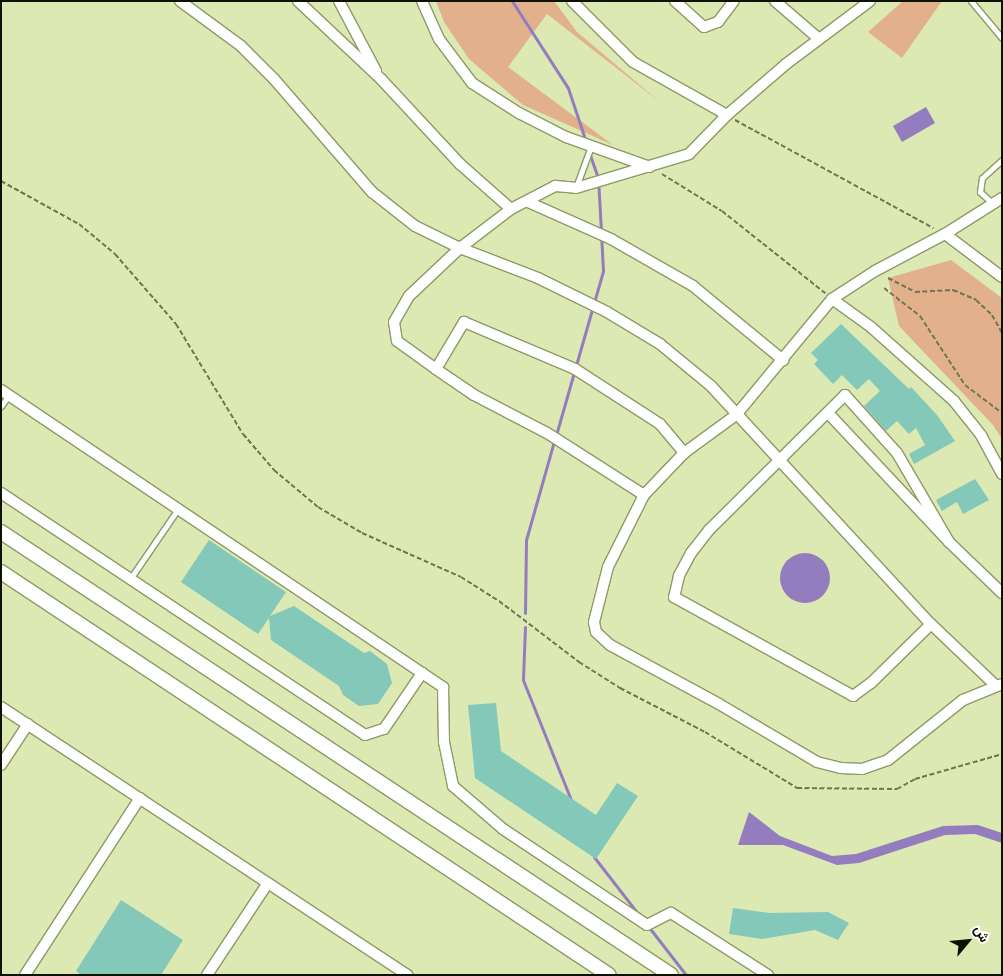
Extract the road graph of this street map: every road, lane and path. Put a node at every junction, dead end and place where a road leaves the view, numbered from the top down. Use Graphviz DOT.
graph roads {
  1 [pos="180,1"];
  2 [pos="298,1"];
  3 [pos="339,1"];
  4 [pos="422,1"];
  5 [pos="572,1"];
  6 [pos="675,1"];
  7 [pos="734,1"];
  8 [pos="775,1"];
  9 [pos="870,1"];
  10 [pos="971,1"];
  11 [pos="818,38"];
  12 [pos="1002,38"];
  13 [pos="381,79"];
  14 [pos="727,115"];
  15 [pos="591,146"];
  16 [pos="1002,160"];
  17 [pos="651,167"];
  18 [pos="1,181"];
  19 [pos="576,188"];
  20 [pos="997,200"];
  21 [pos="528,202"];
  22 [pos="511,209"];
  23 [pos="945,234"];
  24 [pos="460,248"];
  25 [pos="1002,277"];
  26 [pos="888,278"];
  27 [pos="884,288"];
  28 [pos="832,299"];
  29 [pos="1002,333"];
  30 [pos="783,360"];
  31 [pos="436,369"];
  32 [pos="5,393"];
  33 [pos="1,406"];
  34 [pos="1002,413"];
  35 [pos="736,414"];
  36 [pos="829,414"];
  37 [pos="684,452"];
  38 [pos="780,462"];
  39 [pos="1002,474"];
  40 [pos="1,493"];
  41 [pos="644,495"];
  42 [pos="178,509"];
  43 [pos="1,532"];
  44 [pos="949,542"];
  45 [pos="1,572"];
  46 [pos="130,579"];
  47 [pos="1002,593"];
  48 [pos="931,624"];
  49 [pos="422,673"];
  50 [pos="998,685"];
  51 [pos="2,709"];
  52 [pos="28,724"];
  53 [pos="1002,754"];
  54 [pos="1,765"];
  55 [pos="140,798"];
  56 [pos="268,883"];
  57 [pos="25,975"];
  58 [pos="207,975"];
  59 [pos="408,975"];
  60 [pos="609,975"];
  61 [pos="671,975"];
  62 [pos="768,975"];
  1 -- 24 [label="street"];
  2 -- 13 [label="street"];
  3 -- 13 [label="street"];
  4 -- 15 [label="street"];
  5 -- 14 [label="street"];
  6 -- 7 [label="street"];
  8 -- 11 [label="street"];
  9 -- 11 [label="street"];
  10 -- 12 [label="lane"];
  11 -- 14 [label="street"];
  13 -- 22 [label="street"];
  14 -- 17 [label="street"];
  14 -- 23 [label="path"];
  15 -- 17 [label="street"];
  15 -- 19 [label="lane"];
  16 -- 20 [label="lane"];
  17 -- 19 [label="street"];
  17 -- 28 [label="path"];
  18 -- 53 [label="path"];
  19 -- 21 [label="street"];
  20 -- 23 [label="street"];
  21 -- 22 [label="street"];
  21 -- 30 [label="street"];
  22 -- 24 [label="street"];
  23 -- 25 [label="street"];
  23 -- 28 [label="street"];
  24 -- 31 [label="street"];
  24 -- 35 [label="street"];
  26 -- 29 [label="path"];
  27 -- 34 [label="path"];
  28 -- 30 [label="street"];
  28 -- 39 [label="street"];
  30 -- 35 [label="street"];
  31 -- 37 [label="street"];
  31 -- 41 [label="street"];
  32 -- 33 [label="lane"];
  32 -- 42 [label="street"];
  35 -- 37 [label="street"];
  35 -- 38 [label="street"];
  36 -- 38 [label="street"];
  36 -- 44 [label="street"];
  36 -- 44 [label="street"];
  37 -- 41 [label="street"];
  38 -- 48 [label="street"];
  38 -- 48 [label="street"];
  40 -- 46 [label="street"];
  41 -- 50 [label="street"];
  42 -- 46 [label="lane"];
  42 -- 49 [label="street"];
  43 -- 61 [label="main road"];
  44 -- 47 [label="street"];
  45 -- 60 [label="main road"];
  46 -- 49 [label="street"];
  48 -- 50 [label="street"];
  49 -- 62 [label="street"];
  51 -- 52 [label="street"];
  52 -- 54 [label="street"];
  52 -- 55 [label="street"];
  55 -- 56 [label="street"];
  55 -- 57 [label="street"];
  56 -- 58 [label="street"];
  56 -- 59 [label="street"];
}
